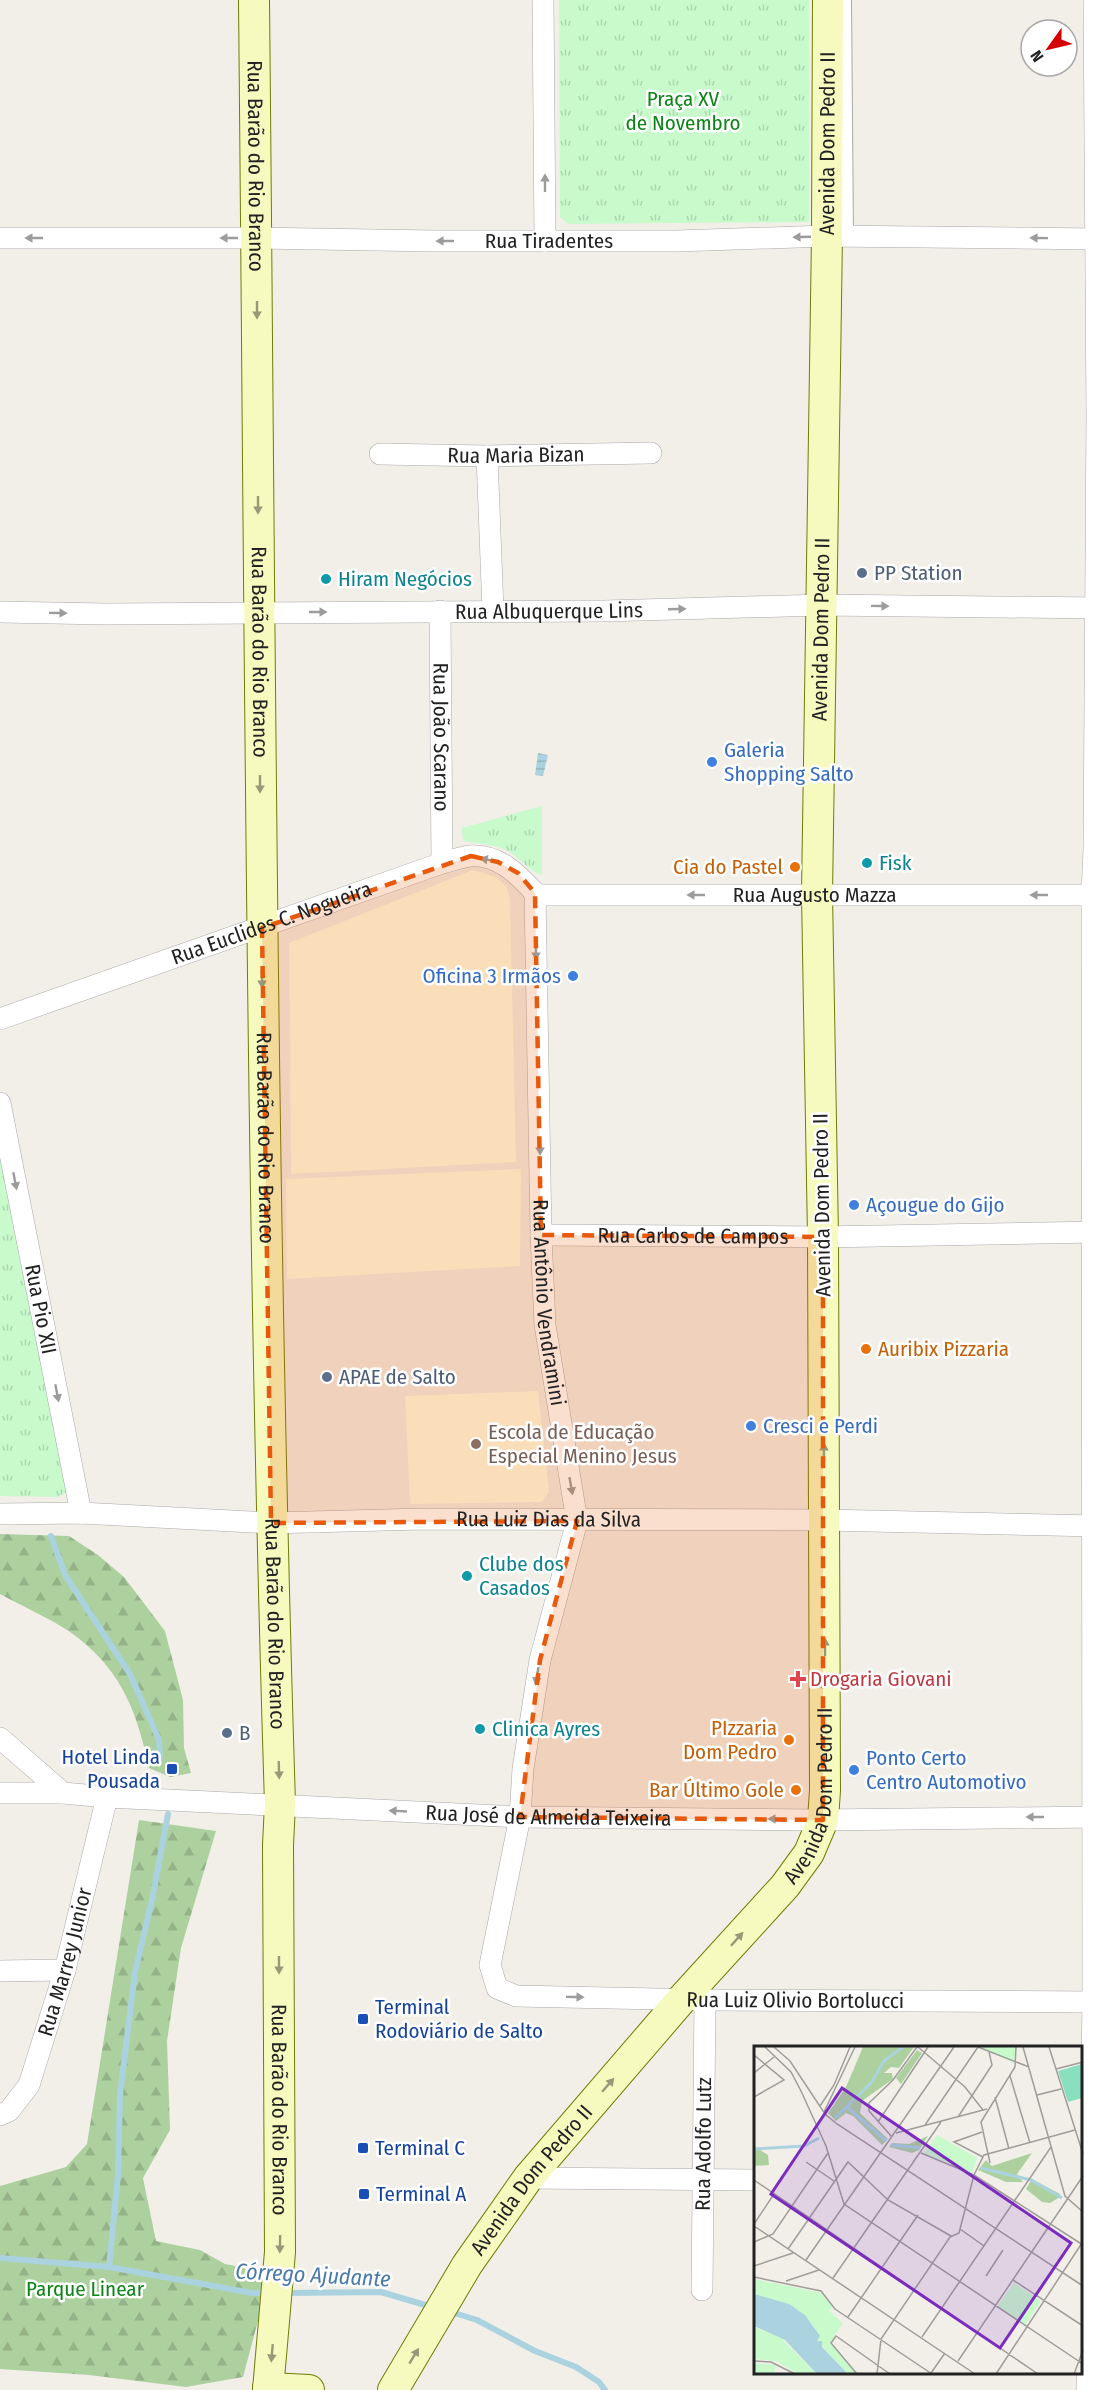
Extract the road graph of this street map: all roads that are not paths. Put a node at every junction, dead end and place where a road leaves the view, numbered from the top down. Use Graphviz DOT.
graph roads {
  1 [pos="254,0"];
  2 [pos="543,0"];
  3 [pos="828,0"];
  4 [pos="843,0"];
  5 [pos="1094,0"];
  6 [pos="836,236"];
  7 [pos="0,238"];
  8 [pos="257,238"];
  9 [pos="1096,238"];
  10 [pos="545,241"];
  11 [pos="651,453"];
  12 [pos="380,454"];
  13 [pos="487,456"];
  14 [pos="822,605"];
  15 [pos="1096,608"];
  16 [pos="440,611"];
  17 [pos="493,611"];
  18 [pos="0,612"];
  19 [pos="259,613"];
  20 [pos="442,863"];
  21 [pos="535,893"];
  22 [pos="817,894"];
  23 [pos="1094,895"];
  24 [pos="262,928"];
  25 [pos="0,1019"];
  26 [pos="0,1103"];
  27 [pos="1095,1232"];
  28 [pos="541,1235"];
  29 [pos="823,1237"];
  30 [pos="0,1514"];
  31 [pos="81,1514"];
  32 [pos="824,1520"];
  33 [pos="577,1521"];
  34 [pos="272,1522"];
  35 [pos="1094,1526"];
  36 [pos="0,1738"];
  37 [pos="0,1793"];
  38 [pos="63,1793"];
  39 [pos="107,1797"];
  40 [pos="280,1804"];
  41 [pos="519,1817"];
  42 [pos="1095,1817"];
  43 [pos="823,1820"];
  44 [pos="65,1970"];
  45 [pos="0,1971"];
  46 [pos="497,1988"];
  47 [pos="694,2000"];
  48 [pos="1095,2002"];
  49 [pos="0,2115"];
  50 [pos="1090,2176"];
  51 [pos="528,2178"];
  52 [pos="702,2180"];
  53 [pos="754,2180"];
  54 [pos="702,2290"];
  55 [pos="1092,2364"];
  56 [pos="268,2389"];
  57 [pos="309,2390"];
  58 [pos="393,2390"];
  59 [pos="1087,2390"];
  1 -- 8 [label="main road, Rua Barão do Rio Branco"];
  10 -- 2 [label="street, one-way"];
  3 -- 6 [label="main road, Avenida Dom Pedro II"];
  4 -- 6 [label="street"];
  5 -- 9 [label="street"];
  9 -- 6 [label="street, Rua Tiradentes, one-way"];
  6 -- 10 [label="street, Rua Tiradentes, one-way"];
  6 -- 14 [label="main road, Avenida Dom Pedro II"];
  8 -- 7 [label="street, Rua Tiradentes, one-way"];
  10 -- 8 [label="street, Rua Tiradentes, one-way"];
  8 -- 19 [label="main road, Rua Barão do Rio Branco, one-way"];
  9 -- 15 [label="street"];
  11 -- 13 [label="street, Rua Maria Bizan"];
  12 -- 13 [label="street, Rua Maria Bizan"];
  13 -- 17 [label="street"];
  14 -- 15 [label="street, Rua Albuquerque Lins, one-way"];
  17 -- 14 [label="street, Rua Albuquerque Lins, one-way"];
  14 -- 22 [label="main road, Avenida Dom Pedro II"];
  15 -- 23 [label="street"];
  16 -- 17 [label="street, Rua Albuquerque Lins"];
  19 -- 16 [label="street, Rua Albuquerque Lins, one-way"];
  16 -- 20 [label="street, Rua João Scarano"];
  18 -- 19 [label="street, Rua Albuquerque Lins, one-way"];
  19 -- 24 [label="main road, Rua Barão do Rio Branco, one-way"];
  21 -- 20 [label="street, Rua Euclides C. Nogueira, one-way"];
  20 -- 24 [label="street, Rua Euclides C. Nogueira"];
  22 -- 21 [label="street, Rua Augusto Mazza, one-way"];
  21 -- 28 [label="street, Rua Antônio Vendramini, one-way"];
  23 -- 22 [label="street, Rua Augusto Mazza, one-way"];
  22 -- 29 [label="main road, Avenida Dom Pedro II"];
  23 -- 27 [label="street"];
  24 -- 25 [label="street, Rua Euclides C. Nogueira"];
  24 -- 34 [label="main road, Rua Barão do Rio Branco, one-way"];
  26 -- 31 [label="street, Rua Pio XII, one-way"];
  27 -- 29 [label="street, Rua Carlos de Campos"];
  27 -- 35 [label="street"];
  28 -- 29 [label="street, Rua Carlos de Campos"];
  28 -- 33 [label="street, Rua Antônio Vendramini, one-way"];
  32 -- 29 [label="main road, Avenida Dom Pedro II, one-way"];
  30 -- 31 [label="street, Rua Luiz Dias da Silva"];
  31 -- 34 [label="street, Rua Luiz Dias da Silva"];
  32 -- 33 [label="street, Rua Luiz Dias da Silva"];
  32 -- 35 [label="street, Rua Luiz Dias da Silva"];
  43 -- 32 [label="main road, Avenida Dom Pedro II, one-way"];
  33 -- 34 [label="street, Rua Luiz Dias da Silva"];
  33 -- 41 [label="street, Rua Antônio Vendramini, one-way"];
  34 -- 40 [label="main road, Rua Barão do Rio Branco, one-way"];
  35 -- 42 [label="street"];
  36 -- 38 [label="street"];
  37 -- 38 [label="street, Rua José de Almeida Teixeira"];
  38 -- 39 [label="street, Rua José de Almeida Teixeira"];
  39 -- 40 [label="street, Rua José de Almeida Teixeira"];
  39 -- 44 [label="street, Rua Marrey Junior"];
  41 -- 40 [label="street, Rua José de Almeida Teixeira, one-way"];
  40 -- 56 [label="main road, Rua Barão do Rio Branco, one-way"];
  43 -- 41 [label="street, Rua José de Almeida Teixeira, one-way"];
  41 -- 46 [label="street, Rua Antônio Vendramini"];
  42 -- 43 [label="street, Rua José de Almeida Teixeira, one-way"];
  42 -- 48 [label="street"];
  47 -- 43 [label="main road, Avenida Dom Pedro II, one-way"];
  44 -- 45 [label="street"];
  44 -- 49 [label="street, Rua Marrey Junior"];
  46 -- 47 [label="street, Rua Luiz Olivio Bortolucci, one-way"];
  47 -- 48 [label="street, Rua Luiz Olivio Bortolucci"];
  51 -- 47 [label="main road, Avenida Dom Pedro II, one-way"];
  47 -- 52 [label="street, Rua Adolfo Lutz"];
  48 -- 50 [label="street"];
  50 -- 55 [label="street"];
  51 -- 52 [label="street"];
  58 -- 51 [label="main road, Avenida Dom Pedro II, one-way"];
  52 -- 53 [label="street"];
  52 -- 54 [label="street, Rua Adolfo Lutz"];
  55 -- 59 [label="street"];
  56 -- 57 [label="main road"];
}
